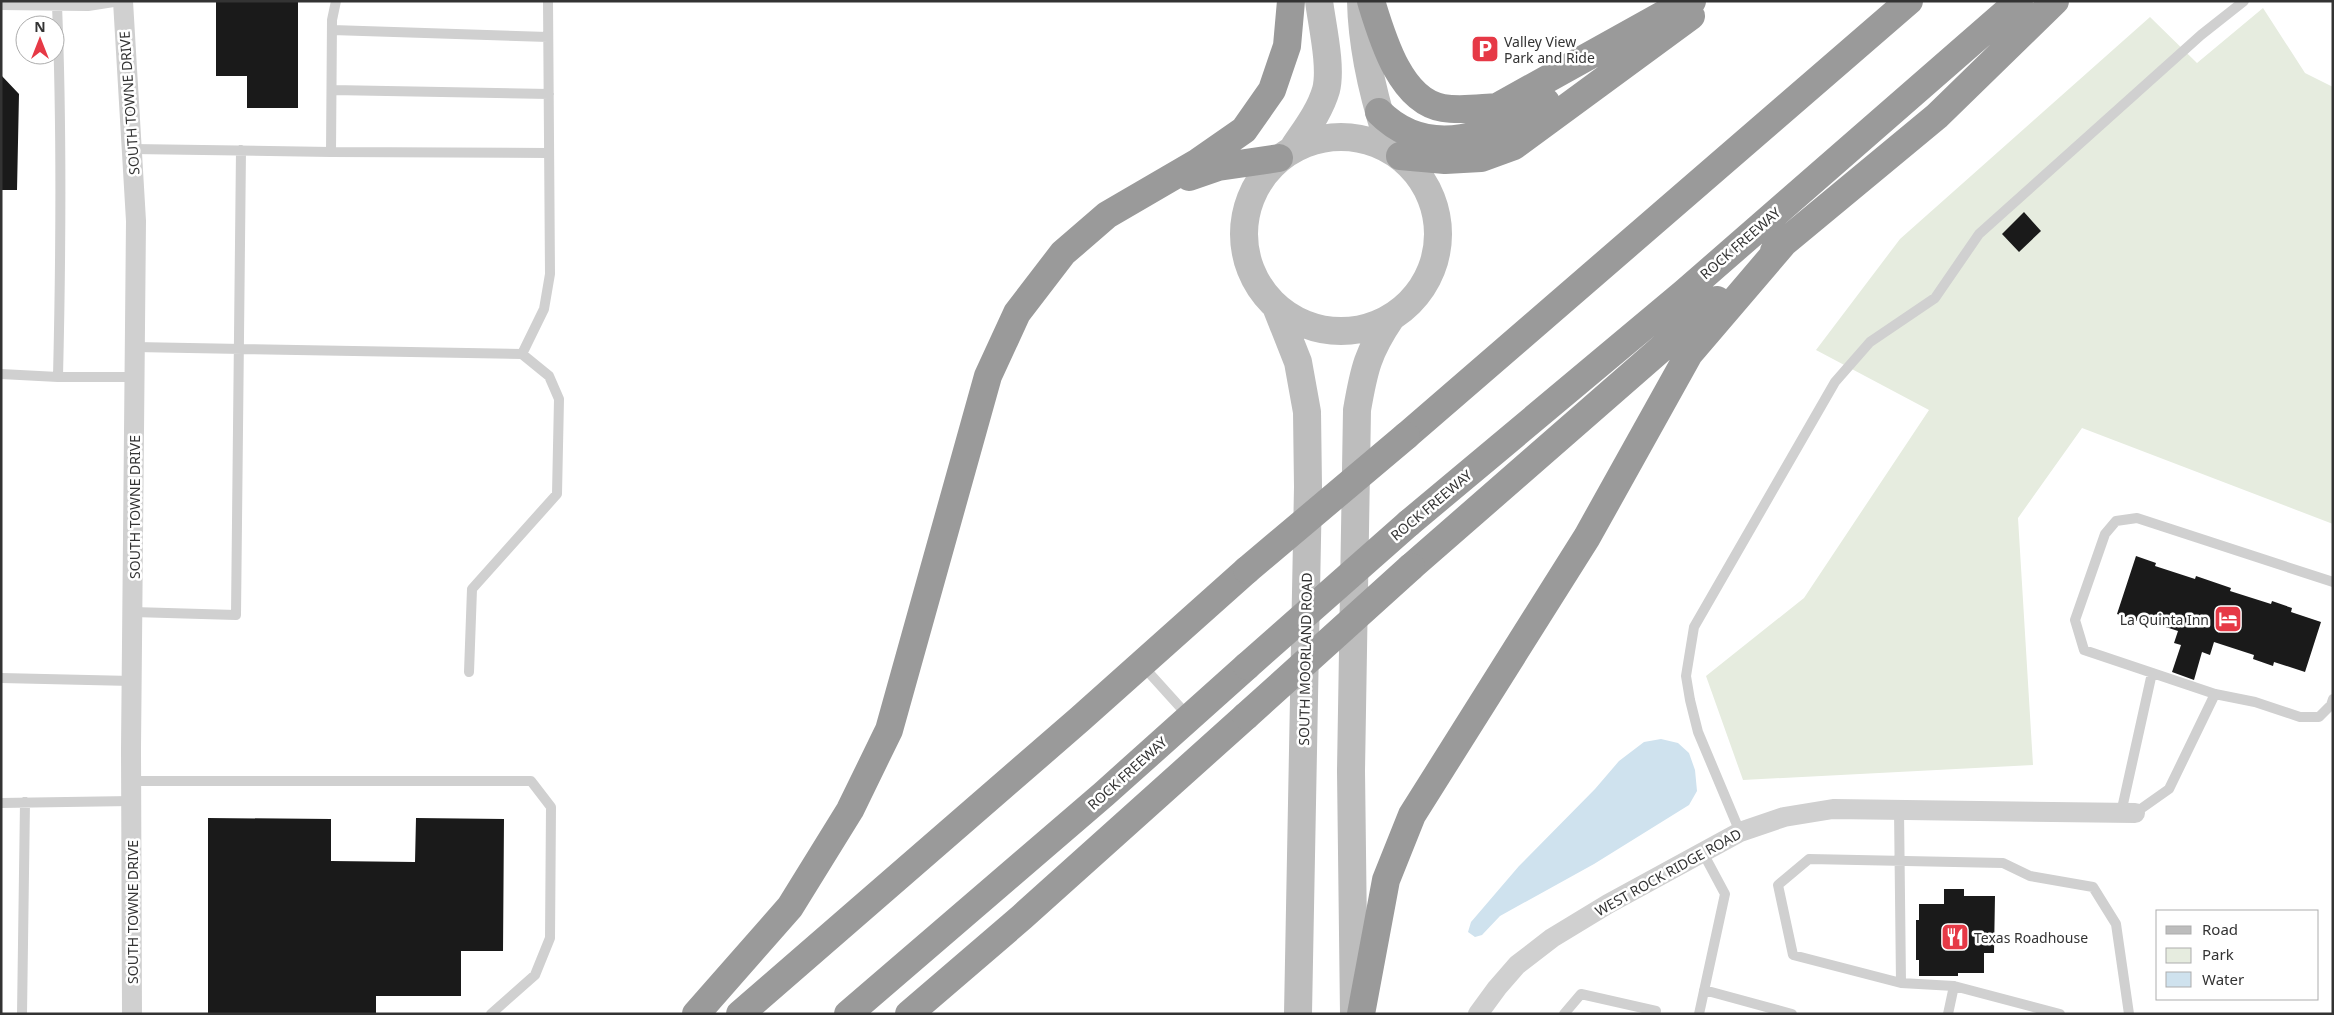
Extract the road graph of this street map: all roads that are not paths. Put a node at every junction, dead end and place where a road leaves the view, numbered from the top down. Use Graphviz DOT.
graph roads {
  1 [pos="121,1"];
  2 [pos="336,1"];
  3 [pos="548,1"];
  4 [pos="1291,1"];
  5 [pos="1319,1"];
  6 [pos="1361,1"];
  7 [pos="1371,1"];
  8 [pos="1692,1"];
  9 [pos="1711,1"];
  10 [pos="1909,1"];
  11 [pos="2019,1"];
  12 [pos="2055,1"];
  13 [pos="2244,1"];
  14 [pos="1,5"];
  15 [pos="57,5"];
  16 [pos="332,30"];
  17 [pos="548,37"];
  18 [pos="1659,40"];
  19 [pos="332,90"];
  20 [pos="549,94"];
  21 [pos="1379,112"];
  22 [pos="132,149"];
  23 [pos="241,150"];
  24 [pos="331,152"];
  25 [pos="1395,152"];
  26 [pos="549,153"];
  27 [pos="1286,153"];
  28 [pos="1150,189"];
  29 [pos="1788,238"];
  30 [pos="1277,309"];
  31 [pos="1391,318"];
  32 [pos="135,347"];
  33 [pos="239,349"];
  34 [pos="522,354"];
  35 [pos="1,374"];
  36 [pos="58,376"];
  37 [pos="135,378"];
  38 [pos="2333,582"];
  39 [pos="133,612"];
  40 [pos="1142,664"];
  41 [pos="469,672"];
  42 [pos="2152,673"];
  43 [pos="1,678"];
  44 [pos="132,681"];
  45 [pos="2215,694"];
  46 [pos="2333,699"];
  47 [pos="1189,717"];
  48 [pos="131,781"];
  49 [pos="132,801"];
  50 [pos="25,802"];
  51 [pos="1,803"];
  52 [pos="1899,810"];
  53 [pos="2128,813"];
  54 [pos="1740,832"];
  55 [pos="1702,851"];
  56 [pos="1900,860"];
  57 [pos="1902,983"];
  58 [pos="1954,986"];
  59 [pos="1704,990"];
  60 [pos="1656,1011"];
  61 [pos="22,1014"];
  62 [pos="132,1014"];
  63 [pos="491,1014"];
  64 [pos="696,1014"];
  65 [pos="740,1014"];
  66 [pos="848,1014"];
  67 [pos="909,1014"];
  68 [pos="1298,1014"];
  69 [pos="1354,1014"];
  70 [pos="1361,1014"];
  71 [pos="1478,1014"];
  72 [pos="1564,1014"];
  73 [pos="1699,1014"];
  74 [pos="1792,1014"];
  75 [pos="1948,1014"];
  76 [pos="2060,1014"];
  77 [pos="2129,1014"];
  1 -- 15 [label="lane"];
  1 -- 22 [label="street, SOUTH TOWNE DRIVE"];
  2 -- 16 [label="lane"];
  3 -- 17 [label="lane"];
  4 -- 28 [label="highway"];
  5 -- 27 [label="main road"];
  6 -- 21 [label="main road"];
  7 -- 8 [label="highway"];
  9 -- 18 [label="highway"];
  10 -- 40 [label="highway, bridge"];
  11 -- 47 [label="highway, ROCK FREEWAY, bridge"];
  12 -- 29 [label="highway"];
  13 -- 54 [label="lane"];
  14 -- 15 [label="lane"];
  15 -- 36 [label="lane"];
  16 -- 17 [label="lane"];
  16 -- 19 [label="lane"];
  17 -- 20 [label="lane"];
  18 -- 21 [label="highway"];
  18 -- 25 [label="highway"];
  19 -- 20 [label="lane"];
  19 -- 24 [label="lane"];
  20 -- 26 [label="lane"];
  21 -- 25 [label="main road"];
  22 -- 23 [label="lane"];
  22 -- 32 [label="street, SOUTH TOWNE DRIVE"];
  23 -- 24 [label="lane"];
  23 -- 33 [label="lane"];
  24 -- 26 [label="lane"];
  25 -- 27 [label="main road"];
  25 -- 31 [label="main road"];
  26 -- 34 [label="lane"];
  27 -- 28 [label="highway"];
  27 -- 30 [label="main road"];
  28 -- 64 [label="highway"];
  29 -- 67 [label="highway, bridge"];
  29 -- 70 [label="highway"];
  30 -- 31 [label="main road"];
  30 -- 68 [label="main road, SOUTH MOORLAND ROAD"];
  31 -- 69 [label="main road"];
  32 -- 33 [label="lane"];
  32 -- 37 [label="street, SOUTH TOWNE DRIVE"];
  33 -- 34 [label="lane"];
  33 -- 39 [label="lane"];
  34 -- 41 [label="lane"];
  35 -- 36 [label="lane"];
  36 -- 37 [label="lane"];
  37 -- 39 [label="street, SOUTH TOWNE DRIVE"];
  38 -- 42 [label="lane"];
  39 -- 44 [label="street, SOUTH TOWNE DRIVE"];
  40 -- 47 [label="lane"];
  40 -- 65 [label="highway"];
  42 -- 45 [label="lane"];
  42 -- 53 [label="lane"];
  43 -- 44 [label="lane"];
  44 -- 48 [label="street, SOUTH TOWNE DRIVE"];
  45 -- 46 [label="lane"];
  45 -- 53 [label="lane"];
  47 -- 66 [label="highway, ROCK FREEWAY"];
  48 -- 49 [label="street, SOUTH TOWNE DRIVE"];
  48 -- 63 [label="lane"];
  49 -- 50 [label="lane"];
  49 -- 62 [label="street, SOUTH TOWNE DRIVE"];
  50 -- 51 [label="lane"];
  50 -- 61 [label="lane"];
  52 -- 53 [label="street, WEST ROCK RIDGE ROAD"];
  52 -- 54 [label="street, WEST ROCK RIDGE ROAD"];
  52 -- 56 [label="lane"];
  54 -- 55 [label="street, WEST ROCK RIDGE ROAD"];
  55 -- 59 [label="lane"];
  55 -- 71 [label="street, WEST ROCK RIDGE ROAD"];
  56 -- 57 [label="lane"];
  56 -- 57 [label="lane"];
  56 -- 77 [label="lane"];
  57 -- 58 [label="lane"];
  58 -- 75 [label="lane"];
  58 -- 76 [label="lane"];
  59 -- 73 [label="lane"];
  59 -- 74 [label="lane"];
  60 -- 72 [label="lane"];
}
